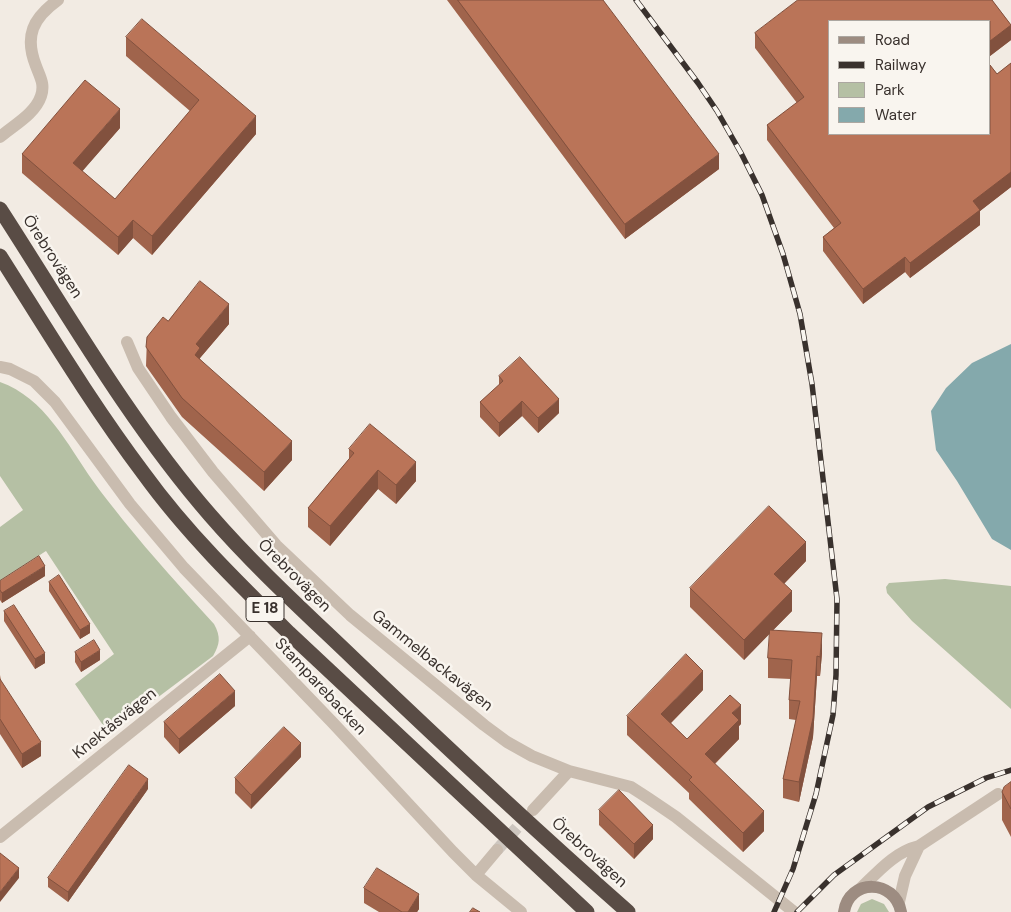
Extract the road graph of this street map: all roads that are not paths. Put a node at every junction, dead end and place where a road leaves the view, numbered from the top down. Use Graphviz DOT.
graph roads {
  1 [pos="58,0"];
  2 [pos="0,137"];
  3 [pos="0,209"];
  4 [pos="0,256"];
  5 [pos="127,342"];
  6 [pos="0,367"];
  7 [pos="250,636"];
  8 [pos="569,771"];
  9 [pos="998,794"];
  10 [pos="533,810"];
  11 [pos="0,837"];
  12 [pos="919,846"];
  13 [pos="497,850"];
  14 [pos="476,875"];
  15 [pos="859,890"];
  16 [pos="900,907"];
  17 [pos="844,908"];
  18 [pos="521,912"];
  19 [pos="587,912"];
  20 [pos="628,912"];
  21 [pos="794,912"];
  22 [pos="834,912"];
  1 -- 2 [label="street"];
  3 -- 20 [label="highway, Örebrovägen / E 18"];
  4 -- 19 [label="highway, E 18"];
  5 -- 8 [label="street, Gammelbackavägen"];
  6 -- 7 [label="street, Stamparebacken"];
  7 -- 11 [label="street, Knektåsvägen"];
  7 -- 14 [label="street, Stamparebacken"];
  8 -- 10 [label="street"];
  8 -- 21 [label="street, Gammelbackavägen"];
  9 -- 12 [label="street"];
  12 -- 15 [label="street"];
  12 -- 16 [label="street"];
  13 -- 14 [label="street"];
  14 -- 18 [label="street, Stamparebacken"];
  15 -- 16 [label="street"];
  15 -- 17 [label="street"];
  17 -- 22 [label="street"];
}
